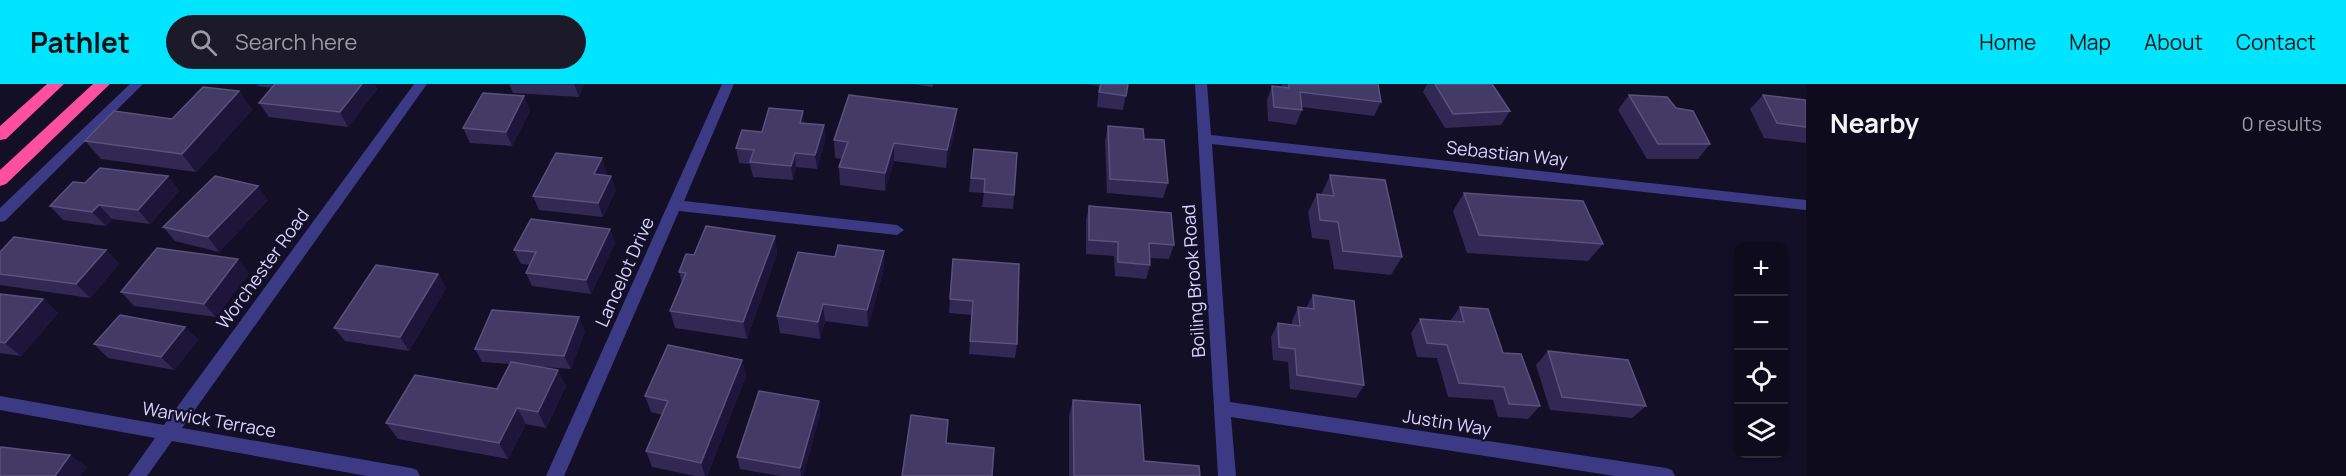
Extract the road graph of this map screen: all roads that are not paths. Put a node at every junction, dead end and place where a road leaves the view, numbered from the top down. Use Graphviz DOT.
graph roads {
  1 [pos="56,84"];
  2 [pos="102,84"];
  3 [pos="137,84"];
  4 [pos="421,84"];
  5 [pos="728,84"];
  6 [pos="1201,84"];
  7 [pos="0,135"];
  8 [pos="1205,139"];
  9 [pos="0,180"];
  10 [pos="676,205"];
  11 [pos="1806,205"];
  12 [pos="0,218"];
  13 [pos="897,230"];
  14 [pos="0,403"];
  15 [pos="1222,408"];
  16 [pos="169,433"];
  17 [pos="137,476"];
  18 [pos="411,476"];
  19 [pos="555,476"];
  20 [pos="1227,476"];
  21 [pos="1666,476"];
  1 -- 7 [label="highway"];
  2 -- 9 [label="highway"];
  3 -- 12 [label="street"];
  4 -- 16 [label="street, Worchester Road"];
  5 -- 10 [label="street, Lancelot Drive"];
  6 -- 8 [label="street, Boiling Brook Road"];
  8 -- 11 [label="street, Sebastian Way"];
  8 -- 15 [label="street, Boiling Brook Road"];
  10 -- 13 [label="street"];
  10 -- 19 [label="street, Lancelot Drive"];
  14 -- 16 [label="street, Warwick Terrace"];
  15 -- 20 [label="street, Boiling Brook Road"];
  15 -- 21 [label="street, Justin Way"];
  16 -- 17 [label="street, Worchester Road"];
  16 -- 18 [label="street, Warwick Terrace"];
}
